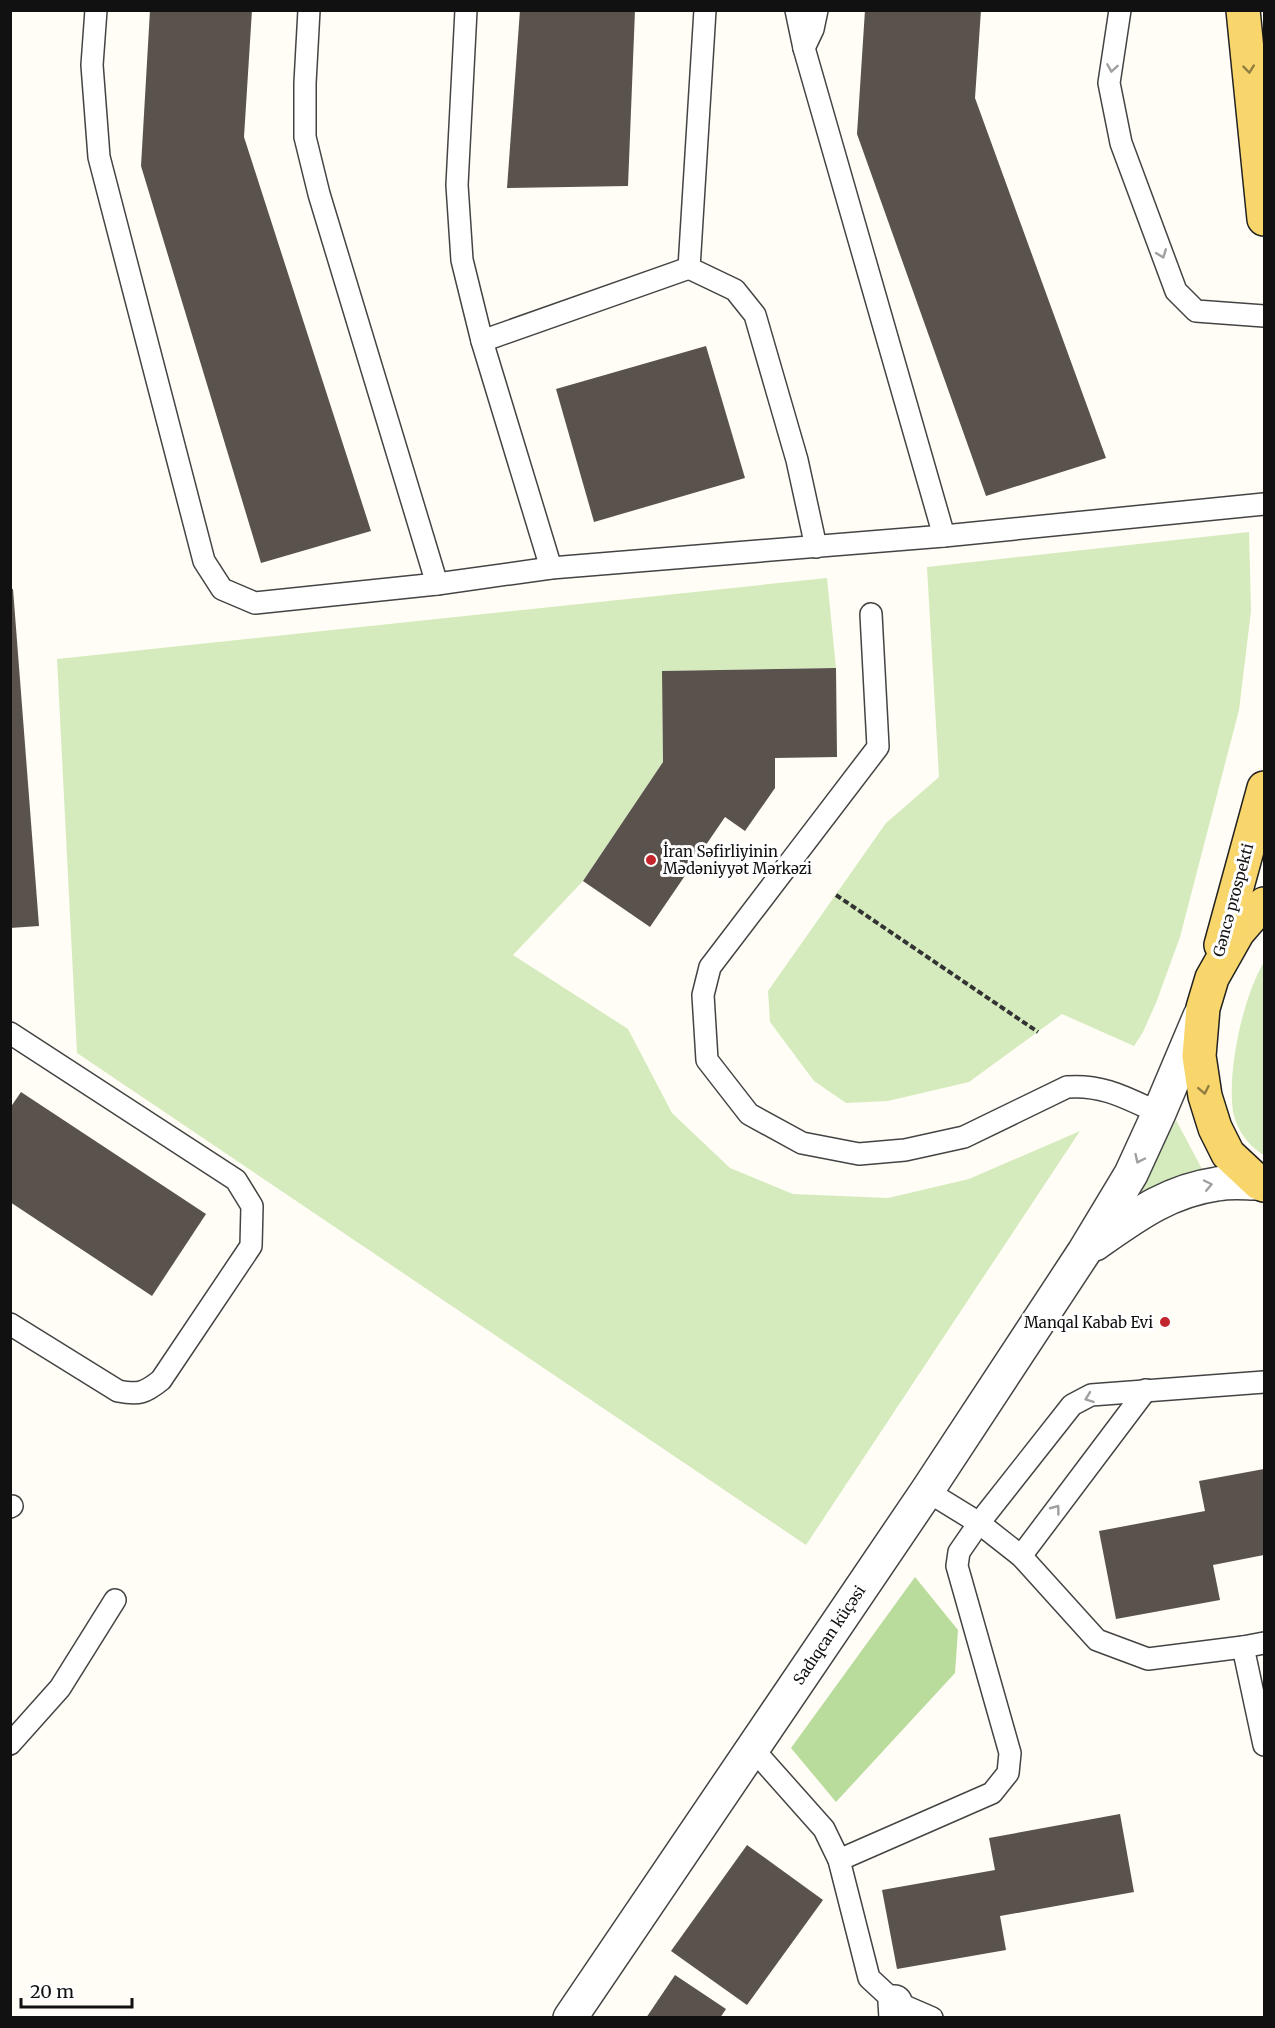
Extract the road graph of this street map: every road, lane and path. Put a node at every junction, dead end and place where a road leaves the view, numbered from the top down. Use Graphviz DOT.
graph roads {
  1 [pos="96,10"];
  2 [pos="309,10"];
  3 [pos="466,10"];
  4 [pos="705,10"];
  5 [pos="796,10"];
  6 [pos="817,10"];
  7 [pos="1120,10"];
  8 [pos="1243,10"];
  9 [pos="804,48"];
  10 [pos="1264,219"];
  11 [pos="688,268"];
  12 [pos="1264,316"];
  13 [pos="482,341"];
  14 [pos="1264,504"];
  15 [pos="944,536"];
  16 [pos="816,547"];
  17 [pos="551,568"];
  18 [pos="437,584"];
  19 [pos="871,614"];
  20 [pos="1264,788"];
  21 [pos="836,895"];
  22 [pos="1264,904"];
  23 [pos="1207,993"];
  24 [pos="1038,1032"];
  25 [pos="10,1033"];
  26 [pos="1160,1113"];
  27 [pos="1262,1184"];
  28 [pos="1084,1252"];
  29 [pos="10,1324"];
  30 [pos="1264,1382"];
  31 [pos="1146,1390"];
  32 [pos="927,1491"];
  33 [pos="979,1523"];
  34 [pos="1021,1556"];
  35 [pos="116,1600"];
  36 [pos="1264,1643"];
  37 [pos="1243,1647"];
  38 [pos="10,1744"];
  39 [pos="1264,1745"];
  40 [pos="752,1748"];
  41 [pos="839,1860"];
  42 [pos="896,2010"];
  43 [pos="570,2018"];
  44 [pos="932,2018"];
  1 -- 18 [label="lane"];
  2 -- 18 [label="lane"];
  3 -- 13 [label="lane"];
  4 -- 11 [label="lane"];
  5 -- 9 [label="lane"];
  6 -- 9 [label="lane"];
  7 -- 12 [label="lane, one-way"];
  8 -- 10 [label="main road, one-way"];
  9 -- 15 [label="lane"];
  11 -- 13 [label="lane"];
  11 -- 16 [label="lane"];
  13 -- 17 [label="lane"];
  14 -- 15 [label="lane"];
  15 -- 16 [label="lane"];
  16 -- 17 [label="lane"];
  17 -- 18 [label="lane"];
  19 -- 26 [label="lane"];
  20 -- 23 [label="main road, Gəncə prospekti"];
  21 -- 24 [label="path"];
  22 -- 23 [label="main road"];
  23 -- 26 [label="street, Sadıqcan küçəsi"];
  23 -- 27 [label="main road, one-way"];
  25 -- 29 [label="lane"];
  26 -- 28 [label="street, Sadıqcan küçəsi, one-way"];
  28 -- 27 [label="street, one-way"];
  28 -- 32 [label="street, Sadıqcan küçəsi"];
  30 -- 31 [label="lane"];
  31 -- 33 [label="lane, one-way"];
  34 -- 31 [label="lane, one-way"];
  32 -- 33 [label="lane"];
  32 -- 40 [label="street, Sadıqcan küçəsi"];
  33 -- 34 [label="lane"];
  33 -- 41 [label="lane"];
  34 -- 37 [label="lane"];
  35 -- 38 [label="lane"];
  36 -- 37 [label="lane"];
  37 -- 39 [label="lane"];
  40 -- 41 [label="lane"];
  40 -- 43 [label="street, Sadıqcan küçəsi"];
  41 -- 42 [label="lane"];
  42 -- 44 [label="lane"];
}
